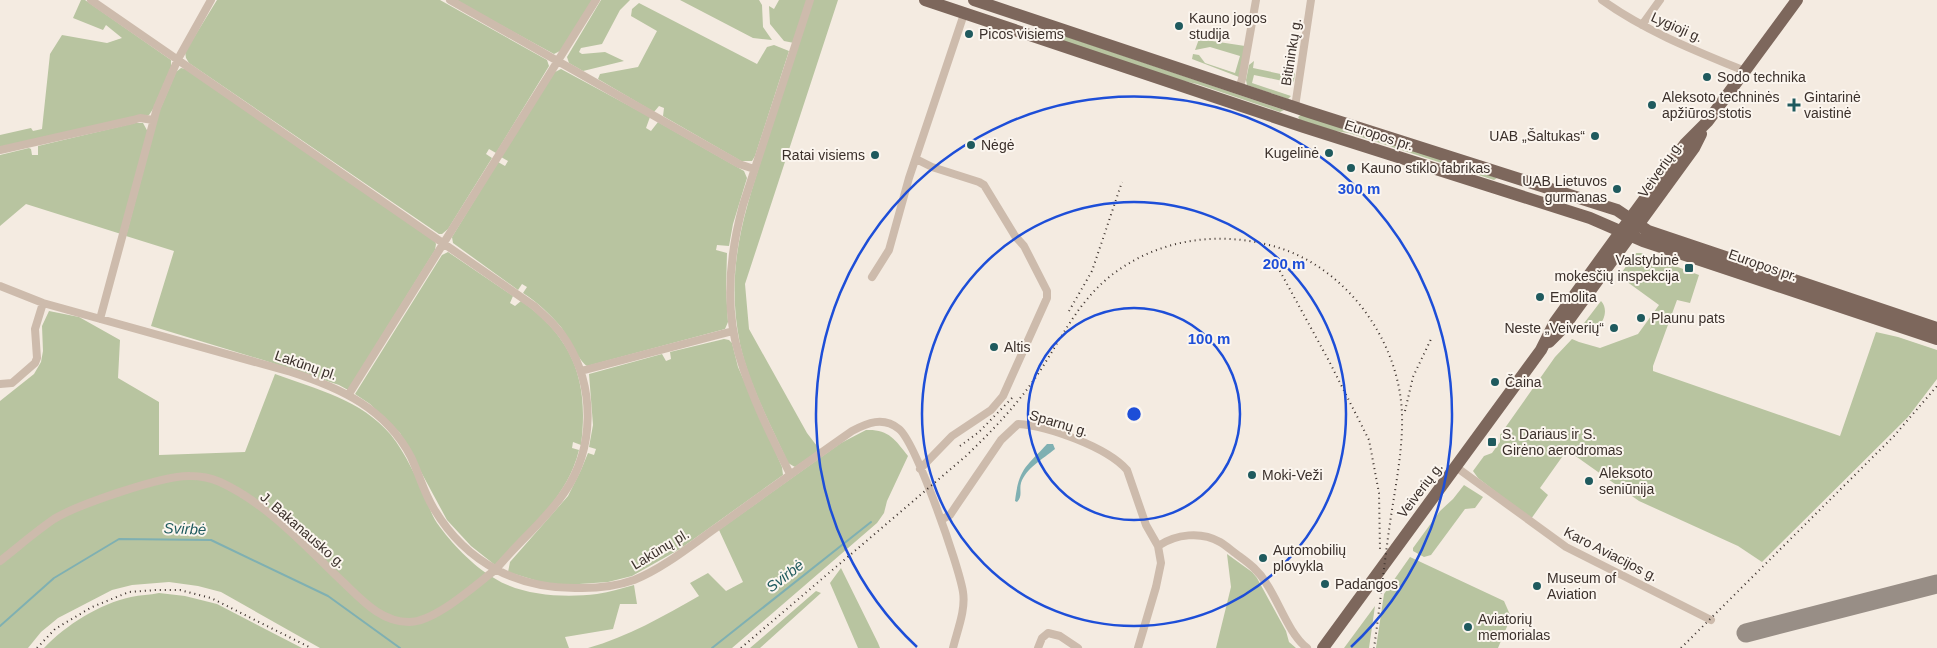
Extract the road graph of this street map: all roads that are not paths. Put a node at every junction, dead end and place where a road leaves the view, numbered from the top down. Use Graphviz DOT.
graph roads {
  1 [pos="91,0"];
  2 [pos="211,0"];
  3 [pos="450,0"];
  4 [pos="596,0"];
  5 [pos="810,0"];
  6 [pos="925,0"];
  7 [pos="969,0"];
  8 [pos="974,0"];
  9 [pos="1256,0"];
  10 [pos="1311,0"];
  11 [pos="1602,0"];
  12 [pos="1660,0"];
  13 [pos="1794,1"];
  14 [pos="964,14"];
  15 [pos="1053,26"];
  16 [pos="1642,26"];
  17 [pos="1048,41"];
  18 [pos="178,58"];
  19 [pos="558,61"];
  20 [pos="1745,71"];
  21 [pos="1239,89"];
  22 [pos="1295,107"];
  23 [pos="1278,118"];
  24 [pos="154,120"];
  25 [pos="0,150"];
  26 [pos="916,159"];
  27 [pos="754,169"];
  28 [pos="1508,175"];
  29 [pos="1503,190"];
  30 [pos="1634,222"];
  31 [pos="1626,234"];
  32 [pos="444,243"];
  33 [pos="872,277"];
  34 [pos="0,286"];
  35 [pos="43,303"];
  36 [pos="100,319"];
  37 [pos="1937,328"];
  38 [pos="734,331"];
  39 [pos="1937,339"];
  40 [pos="581,371"];
  41 [pos="0,384"];
  42 [pos="349,394"];
  43 [pos="1456,467"];
  44 [pos="920,469"];
  45 [pos="790,474"];
  46 [pos="941,520"];
  47 [pos="1158,546"];
  48 [pos="0,561"];
  49 [pos="495,570"];
  50 [pos="1711,620"];
  51 [pos="953,648"];
  52 [pos="1038,648"];
  53 [pos="1078,648"];
  54 [pos="1138,648"];
  55 [pos="1307,648"];
  56 [pos="1323,648"];
  1 -- 18 [label="street, J. Bakanausko g."];
  2 -- 18 [label="street"];
  3 -- 19 [label="street"];
  4 -- 19 [label="street"];
  5 -- 27 [label="street"];
  6 -- 14 [label="main road, Europos pr."];
  7 -- 14 [label="main road"];
  8 -- 15 [label="main road, Europos pr."];
  9 -- 21 [label="street"];
  10 -- 22 [label="street, Bitininkų g."];
  11 -- 16 [label="street, Lygioji g."];
  12 -- 16 [label="street"];
  13 -- 20 [label="main road, Veiverių g."];
  14 -- 17 [label="main road, Europos pr."];
  14 -- 26 [label="street"];
  15 -- 17 [label="main road"];
  15 -- 21 [label="main road, Europos pr."];
  16 -- 20 [label="street, Lygioji g."];
  17 -- 23 [label="main road, Europos pr."];
  18 -- 24 [label="street"];
  18 -- 32 [label="street, J. Bakanausko g."];
  19 -- 27 [label="street"];
  19 -- 32 [label="street"];
  20 -- 30 [label="main road, Veiverių g."];
  21 -- 22 [label="main road, Europos pr."];
  22 -- 23 [label="main road"];
  22 -- 28 [label="main road, Europos pr."];
  23 -- 29 [label="main road, Europos pr."];
  24 -- 25 [label="street"];
  24 -- 36 [label="street"];
  26 -- 33 [label="street"];
  26 -- 44 [label="street"];
  27 -- 38 [label="street"];
  28 -- 29 [label="main road"];
  28 -- 30 [label="main road, Europos pr."];
  29 -- 31 [label="main road, Europos pr."];
  30 -- 31 [label="main road, Veiverių g."];
  30 -- 37 [label="main road, Europos pr."];
  31 -- 39 [label="main road, Europos pr."];
  31 -- 43 [label="main road, Veiverių g."];
  32 -- 40 [label="street, J. Bakanausko g."];
  32 -- 42 [label="street"];
  34 -- 35 [label="street, Lakūnų pl."];
  35 -- 36 [label="street, Lakūnų pl."];
  35 -- 41 [label="street"];
  36 -- 42 [label="street, Lakūnų pl."];
  38 -- 40 [label="street"];
  38 -- 45 [label="street"];
  40 -- 49 [label="street, J. Bakanausko g."];
  42 -- 49 [label="street, Lakūnų pl."];
  43 -- 50 [label="street, Karo Aviacijos g."];
  43 -- 56 [label="main road, Veiverių g."];
  44 -- 45 [label="street, Lakūnų pl."];
  44 -- 46 [label="street, Lakūnų pl."];
  45 -- 49 [label="street, Lakūnų pl."];
  46 -- 47 [label="street, Sparnų g."];
  46 -- 51 [label="street, Lakūnų pl."];
  47 -- 54 [label="street, Sparnų g."];
  47 -- 55 [label="street"];
  48 -- 49 [label="street, J. Bakanausko g."];
  52 -- 53 [label="street"];
}
